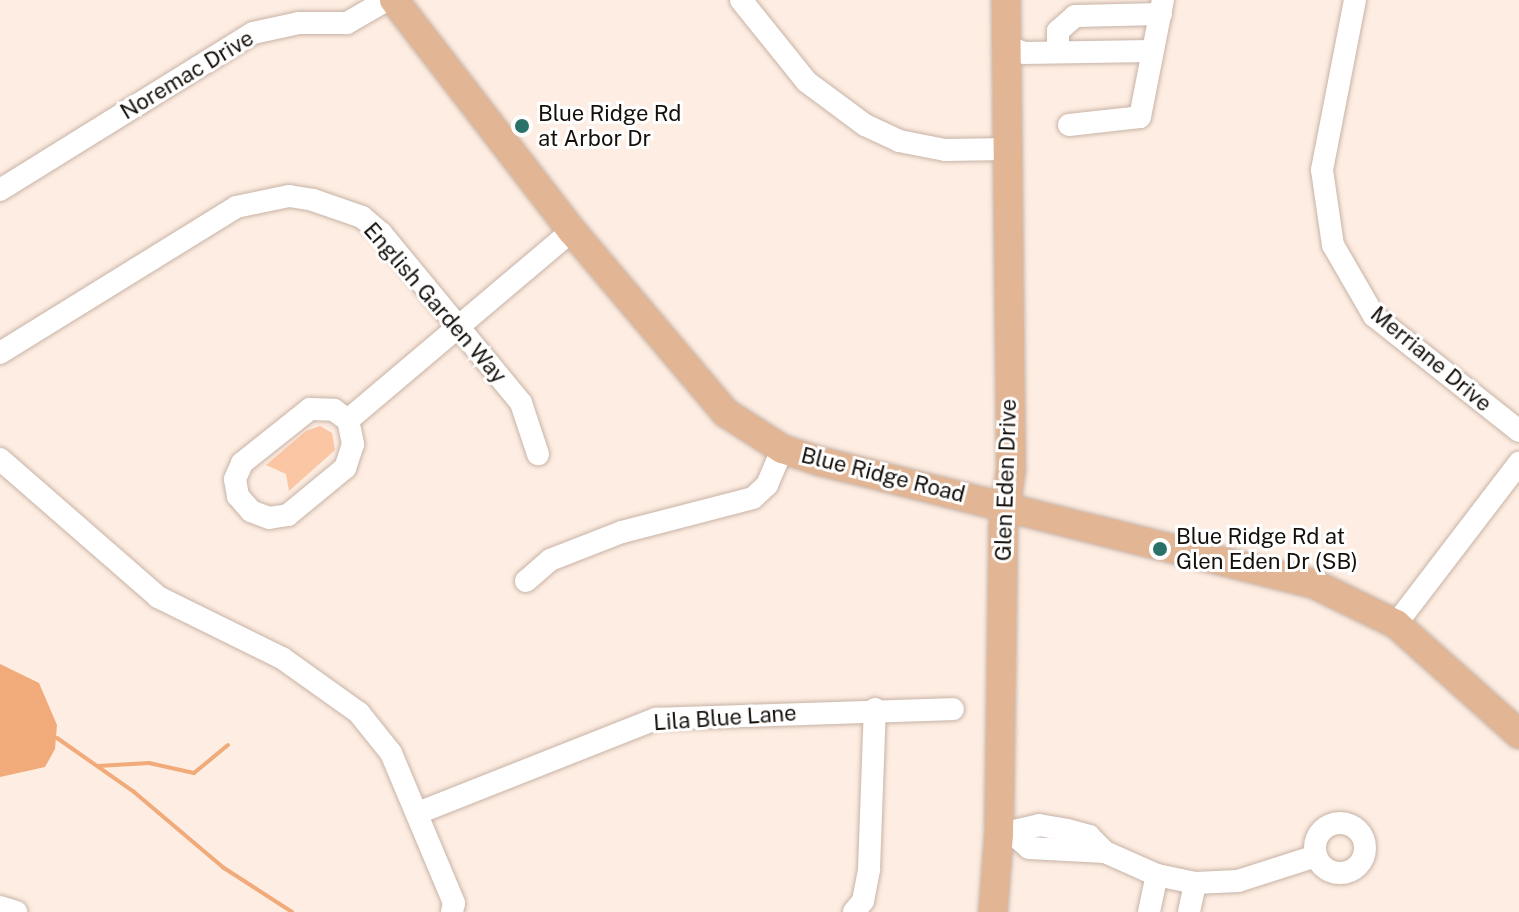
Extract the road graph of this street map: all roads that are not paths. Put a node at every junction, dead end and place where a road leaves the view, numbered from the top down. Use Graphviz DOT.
graph roads {
  1 [pos="387,0"];
  2 [pos="394,0"];
  3 [pos="741,0"];
  4 [pos="1006,0"];
  5 [pos="1355,0"];
  6 [pos="1162,7"];
  7 [pos="1058,44"];
  8 [pos="1006,46"];
  9 [pos="1151,51"];
  10 [pos="1069,125"];
  11 [pos="1008,149"];
  12 [pos="0,190"];
  13 [pos="572,231"];
  14 [pos="458,326"];
  15 [pos="0,353"];
  16 [pos="348,420"];
  17 [pos="1519,431"];
  18 [pos="782,449"];
  19 [pos="538,454"];
  20 [pos="0,459"];
  21 [pos="1519,463"];
  22 [pos="1007,505"];
  23 [pos="526,581"];
  24 [pos="1396,624"];
  25 [pos="875,709"];
  26 [pos="953,709"];
  27 [pos="1519,734"];
  28 [pos="418,813"];
  29 [pos="1006,834"];
  30 [pos="1316,856"];
  31 [pos="1157,875"];
  32 [pos="1195,883"];
  33 [pos="0,907"];
  34 [pos="16,912"];
  35 [pos="452,912"];
  36 [pos="854,912"];
  37 [pos="993,912"];
  38 [pos="1149,912"];
  39 [pos="1189,912"];
  1 -- 12 [label="street, Noremac Drive"];
  2 -- 13 [label="main road, Blue Ridge Road"];
  3 -- 11 [label="street"];
  4 -- 8 [label="main road, Glen Eden Drive"];
  5 -- 17 [label="street, Merriane Drive"];
  6 -- 7 [label="street"];
  6 -- 9 [label="street"];
  7 -- 8 [label="street"];
  7 -- 9 [label="street"];
  8 -- 11 [label="main road, Glen Eden Drive"];
  9 -- 10 [label="street"];
  11 -- 22 [label="main road, Glen Eden Drive"];
  13 -- 14 [label="street"];
  13 -- 18 [label="main road, Blue Ridge Road"];
  14 -- 15 [label="street, English Garden Way"];
  14 -- 16 [label="street"];
  14 -- 19 [label="street, English Garden Way"];
  16 -- 16 [label="street"];
  18 -- 22 [label="main road, Blue Ridge Road"];
  18 -- 23 [label="street"];
  20 -- 28 [label="street"];
  21 -- 24 [label="street"];
  22 -- 24 [label="main road, Blue Ridge Road"];
  22 -- 29 [label="main road, Glen Eden Drive"];
  24 -- 27 [label="main road, Blue Ridge Road"];
  25 -- 26 [label="street, Lila Blue Lane"];
  25 -- 28 [label="street, Lila Blue Lane"];
  25 -- 36 [label="street"];
  28 -- 35 [label="street"];
  29 -- 31 [label="street"];
  29 -- 37 [label="main road, Glen Eden Drive"];
  30 -- 32 [label="street"];
  31 -- 32 [label="street"];
  31 -- 38 [label="street"];
  32 -- 39 [label="street"];
  33 -- 34 [label="street"];
}
